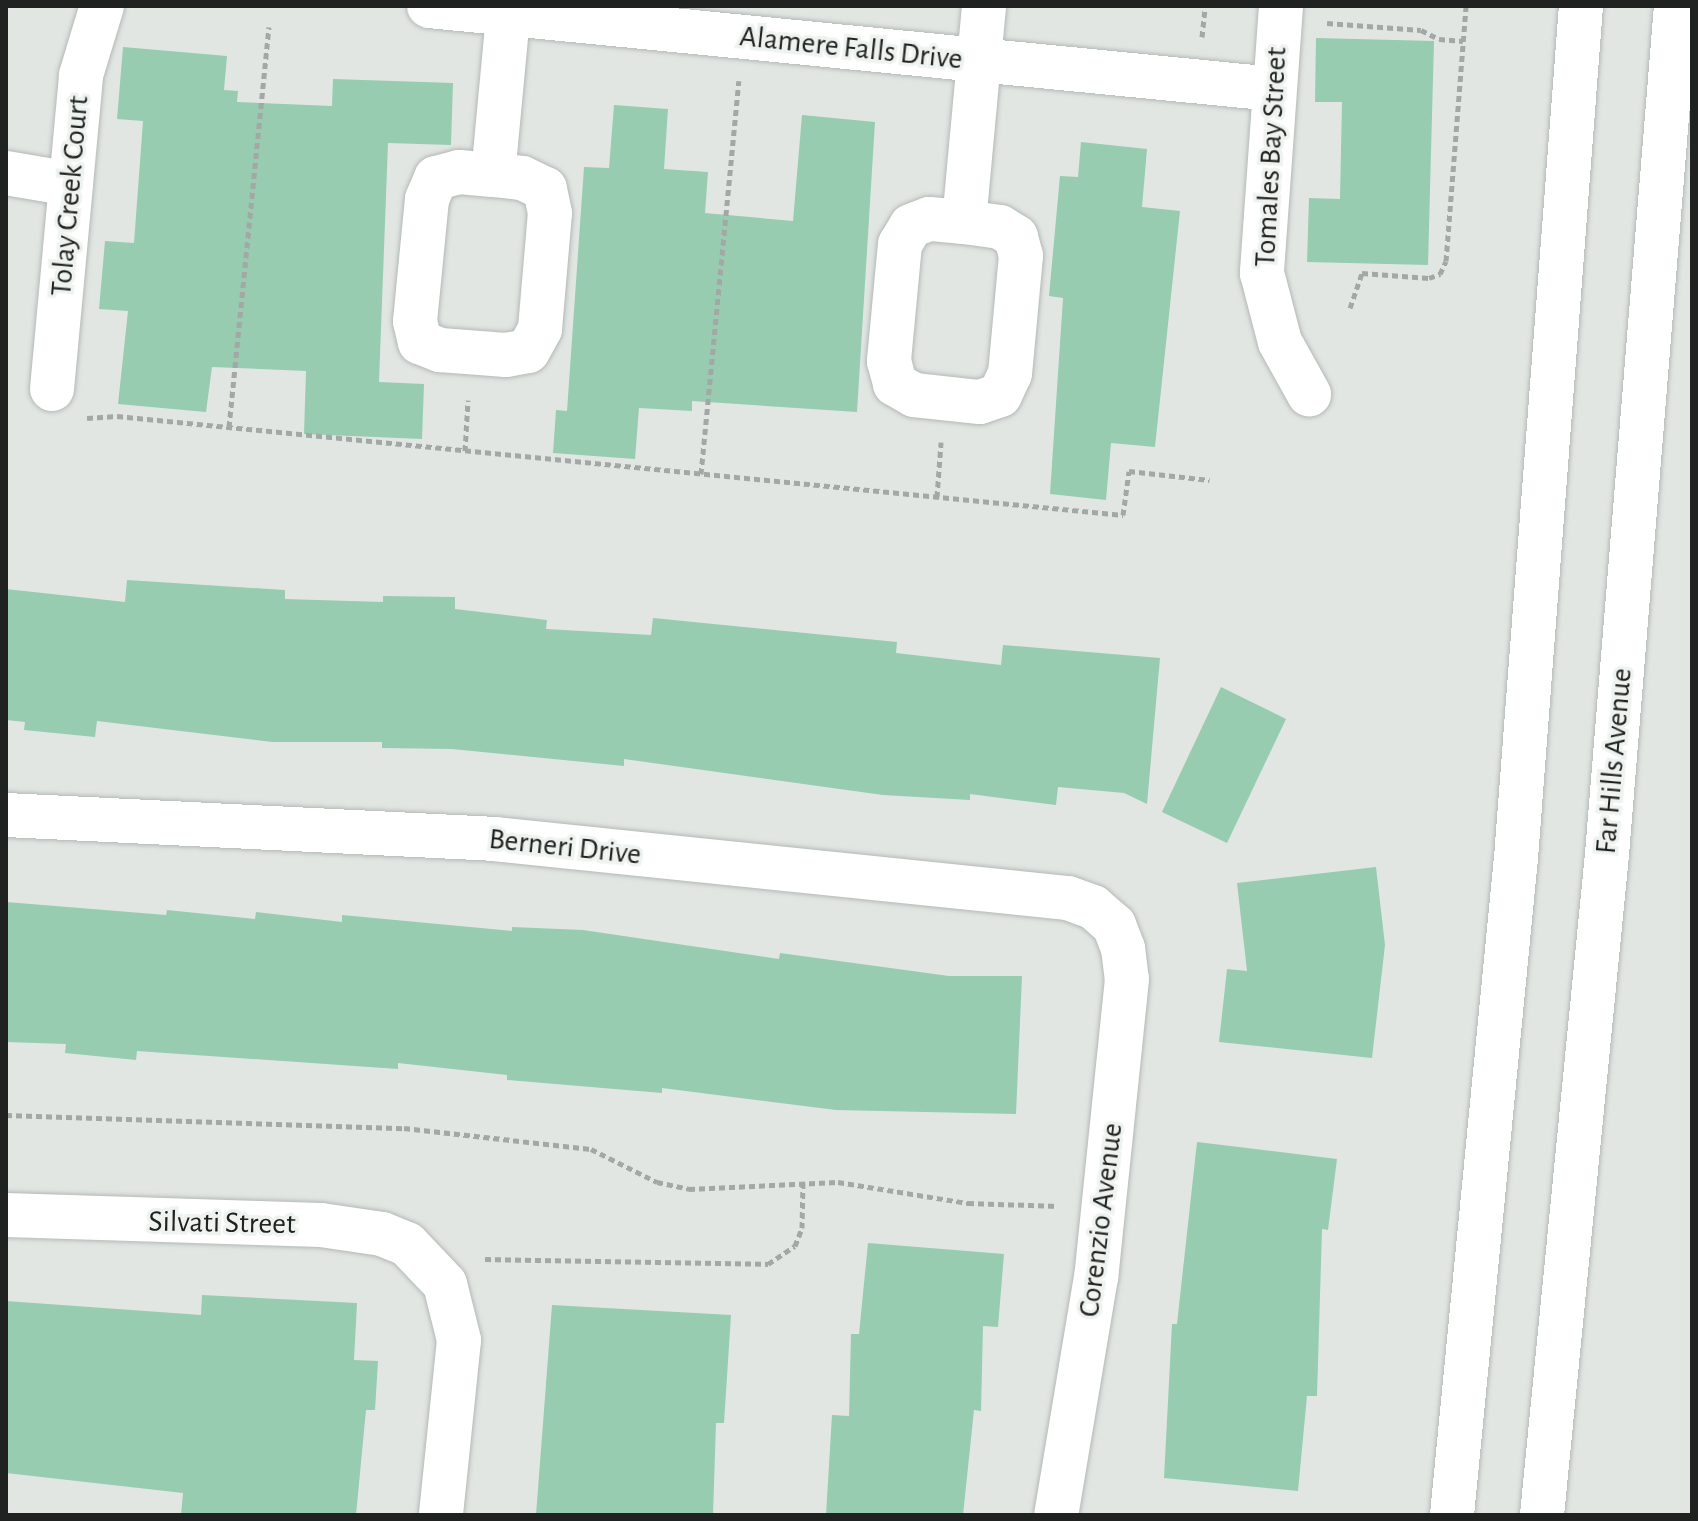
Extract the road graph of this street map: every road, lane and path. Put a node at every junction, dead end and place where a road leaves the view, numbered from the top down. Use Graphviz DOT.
graph roads {
  1 [pos="102,6"];
  2 [pos="429,6"];
  3 [pos="984,6"];
  4 [pos="1205,6"];
  5 [pos="1466,6"];
  6 [pos="1581,6"];
  7 [pos="1676,6"];
  8 [pos="508,10"];
  9 [pos="1297,14"];
  10 [pos="269,27"];
  11 [pos="1463,41"];
  12 [pos="1201,42"];
  13 [pos="979,61"];
  14 [pos="740,73"];
  15 [pos="1274,89"];
  16 [pos="1677,148"];
  17 [pos="6,173"];
  18 [pos="493,175"];
  19 [pos="71,184"];
  20 [pos="964,222"];
  21 [pos="1350,308"];
  22 [pos="468,392"];
  23 [pos="1309,394"];
  24 [pos="66,404"];
  25 [pos="229,427"];
  26 [pos="941,438"];
  27 [pos="465,451"];
  28 [pos="701,474"];
  29 [pos="1209,480"];
  30 [pos="937,497"];
  31 [pos="6,815"];
  32 [pos="1114,925"];
  33 [pos="6,1115"];
  34 [pos="803,1181"];
  35 [pos="1059,1206"];
  36 [pos="6,1215"];
  37 [pos="484,1259"];
  38 [pos="441,1515"];
  39 [pos="1056,1515"];
  40 [pos="1452,1515"];
  41 [pos="1542,1515"];
  1 -- 19 [label="street, Tolay Creek Court"];
  2 -- 8 [label="street, Alamere Falls Drive"];
  3 -- 13 [label="street"];
  4 -- 12 [label="path"];
  5 -- 11 [label="path"];
  6 -- 40 [label="street"];
  7 -- 16 [label="street, Far Hills Avenue"];
  8 -- 13 [label="street, Alamere Falls Drive"];
  8 -- 18 [label="street"];
  9 -- 11 [label="path"];
  9 -- 15 [label="street, Tomales Bay Street"];
  10 -- 25 [label="path"];
  11 -- 21 [label="path"];
  13 -- 15 [label="street, Alamere Falls Drive"];
  13 -- 20 [label="street"];
  14 -- 28 [label="path"];
  15 -- 23 [label="street, Tomales Bay Street"];
  16 -- 41 [label="street, Far Hills Avenue"];
  17 -- 19 [label="street"];
  18 -- 18 [label="street"];
  19 -- 24 [label="street, Tolay Creek Court"];
  22 -- 27 [label="path"];
  24 -- 25 [label="path"];
  25 -- 27 [label="path"];
  26 -- 30 [label="path"];
  27 -- 28 [label="path"];
  28 -- 30 [label="path"];
  29 -- 30 [label="path"];
  31 -- 32 [label="street, Berneri Drive"];
  32 -- 39 [label="street, Corenzio Avenue"];
  33 -- 34 [label="path"];
  34 -- 35 [label="path"];
  34 -- 37 [label="path"];
  36 -- 38 [label="street, Silvati Street"];
}
